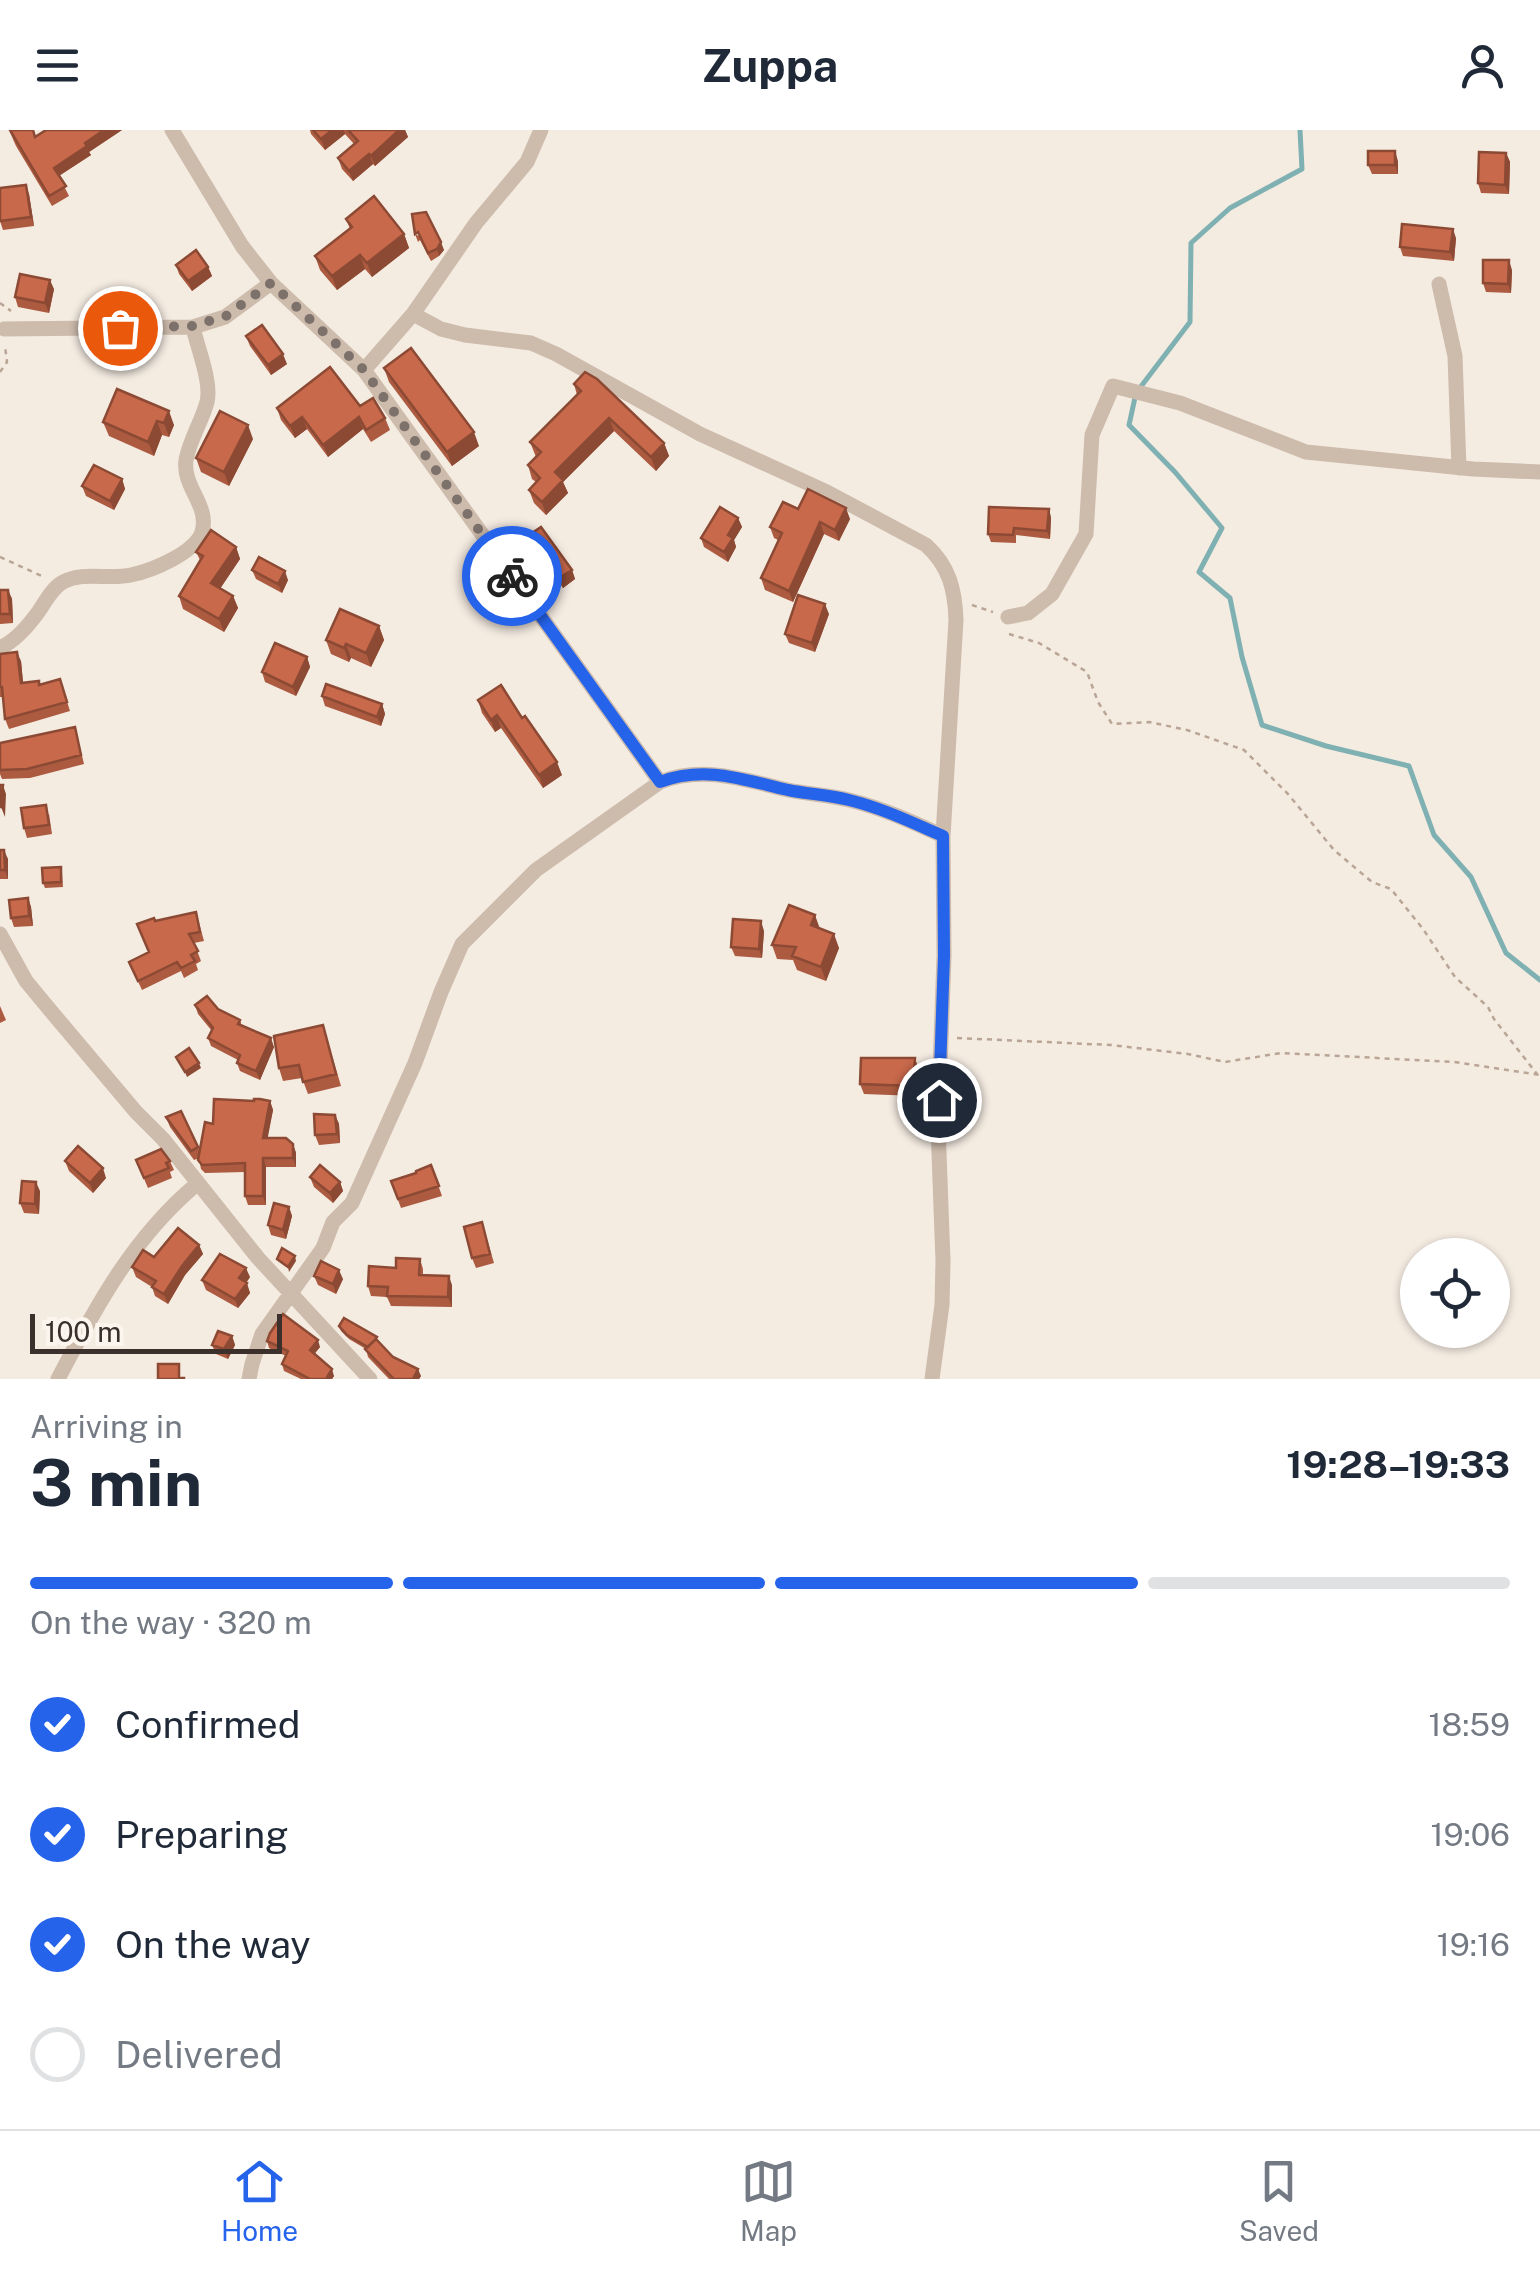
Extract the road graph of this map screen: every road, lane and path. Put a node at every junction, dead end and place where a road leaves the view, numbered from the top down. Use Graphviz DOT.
graph roads {
  1 [pos="172,130"];
  2 [pos="541,130"];
  3 [pos="271,283"];
  4 [pos="1439,284"];
  5 [pos="412,314"];
  6 [pos="192,326"];
  7 [pos="4,330"];
  8 [pos="364,370"];
  9 [pos="0,372"];
  10 [pos="1459,468"];
  11 [pos="1540,472"];
  12 [pos="0,557"];
  13 [pos="58,584"];
  14 [pos="955,599"];
  15 [pos="1008,617"];
  16 [pos="0,648"];
  17 [pos="660,782"];
  18 [pos="943,836"];
  19 [pos="0,934"];
  20 [pos="940,1037"];
  21 [pos="1539,1074"];
  22 [pos="198,1183"];
  23 [pos="290,1293"];
  24 [pos="58,1379"];
  25 [pos="249,1379"];
  26 [pos="370,1379"];
  27 [pos="932,1379"];
  1 -- 3 [label="street"];
  2 -- 5 [label="street"];
  3 -- 6 [label="street"];
  3 -- 8 [label="street"];
  4 -- 10 [label="street"];
  5 -- 8 [label="street"];
  5 -- 14 [label="street"];
  6 -- 7 [label="street"];
  6 -- 13 [label="street"];
  7 -- 9 [label="path"];
  8 -- 17 [label="street"];
  10 -- 11 [label="street"];
  10 -- 15 [label="street"];
  12 -- 13 [label="path"];
  13 -- 16 [label="street"];
  14 -- 15 [label="path"];
  14 -- 18 [label="street"];
  15 -- 21 [label="path"];
  17 -- 18 [label="street"];
  17 -- 23 [label="street"];
  18 -- 20 [label="street"];
  19 -- 22 [label="street"];
  20 -- 21 [label="path"];
  20 -- 27 [label="street"];
  22 -- 23 [label="street"];
  22 -- 24 [label="street"];
  23 -- 25 [label="street"];
  23 -- 26 [label="street"];
}
